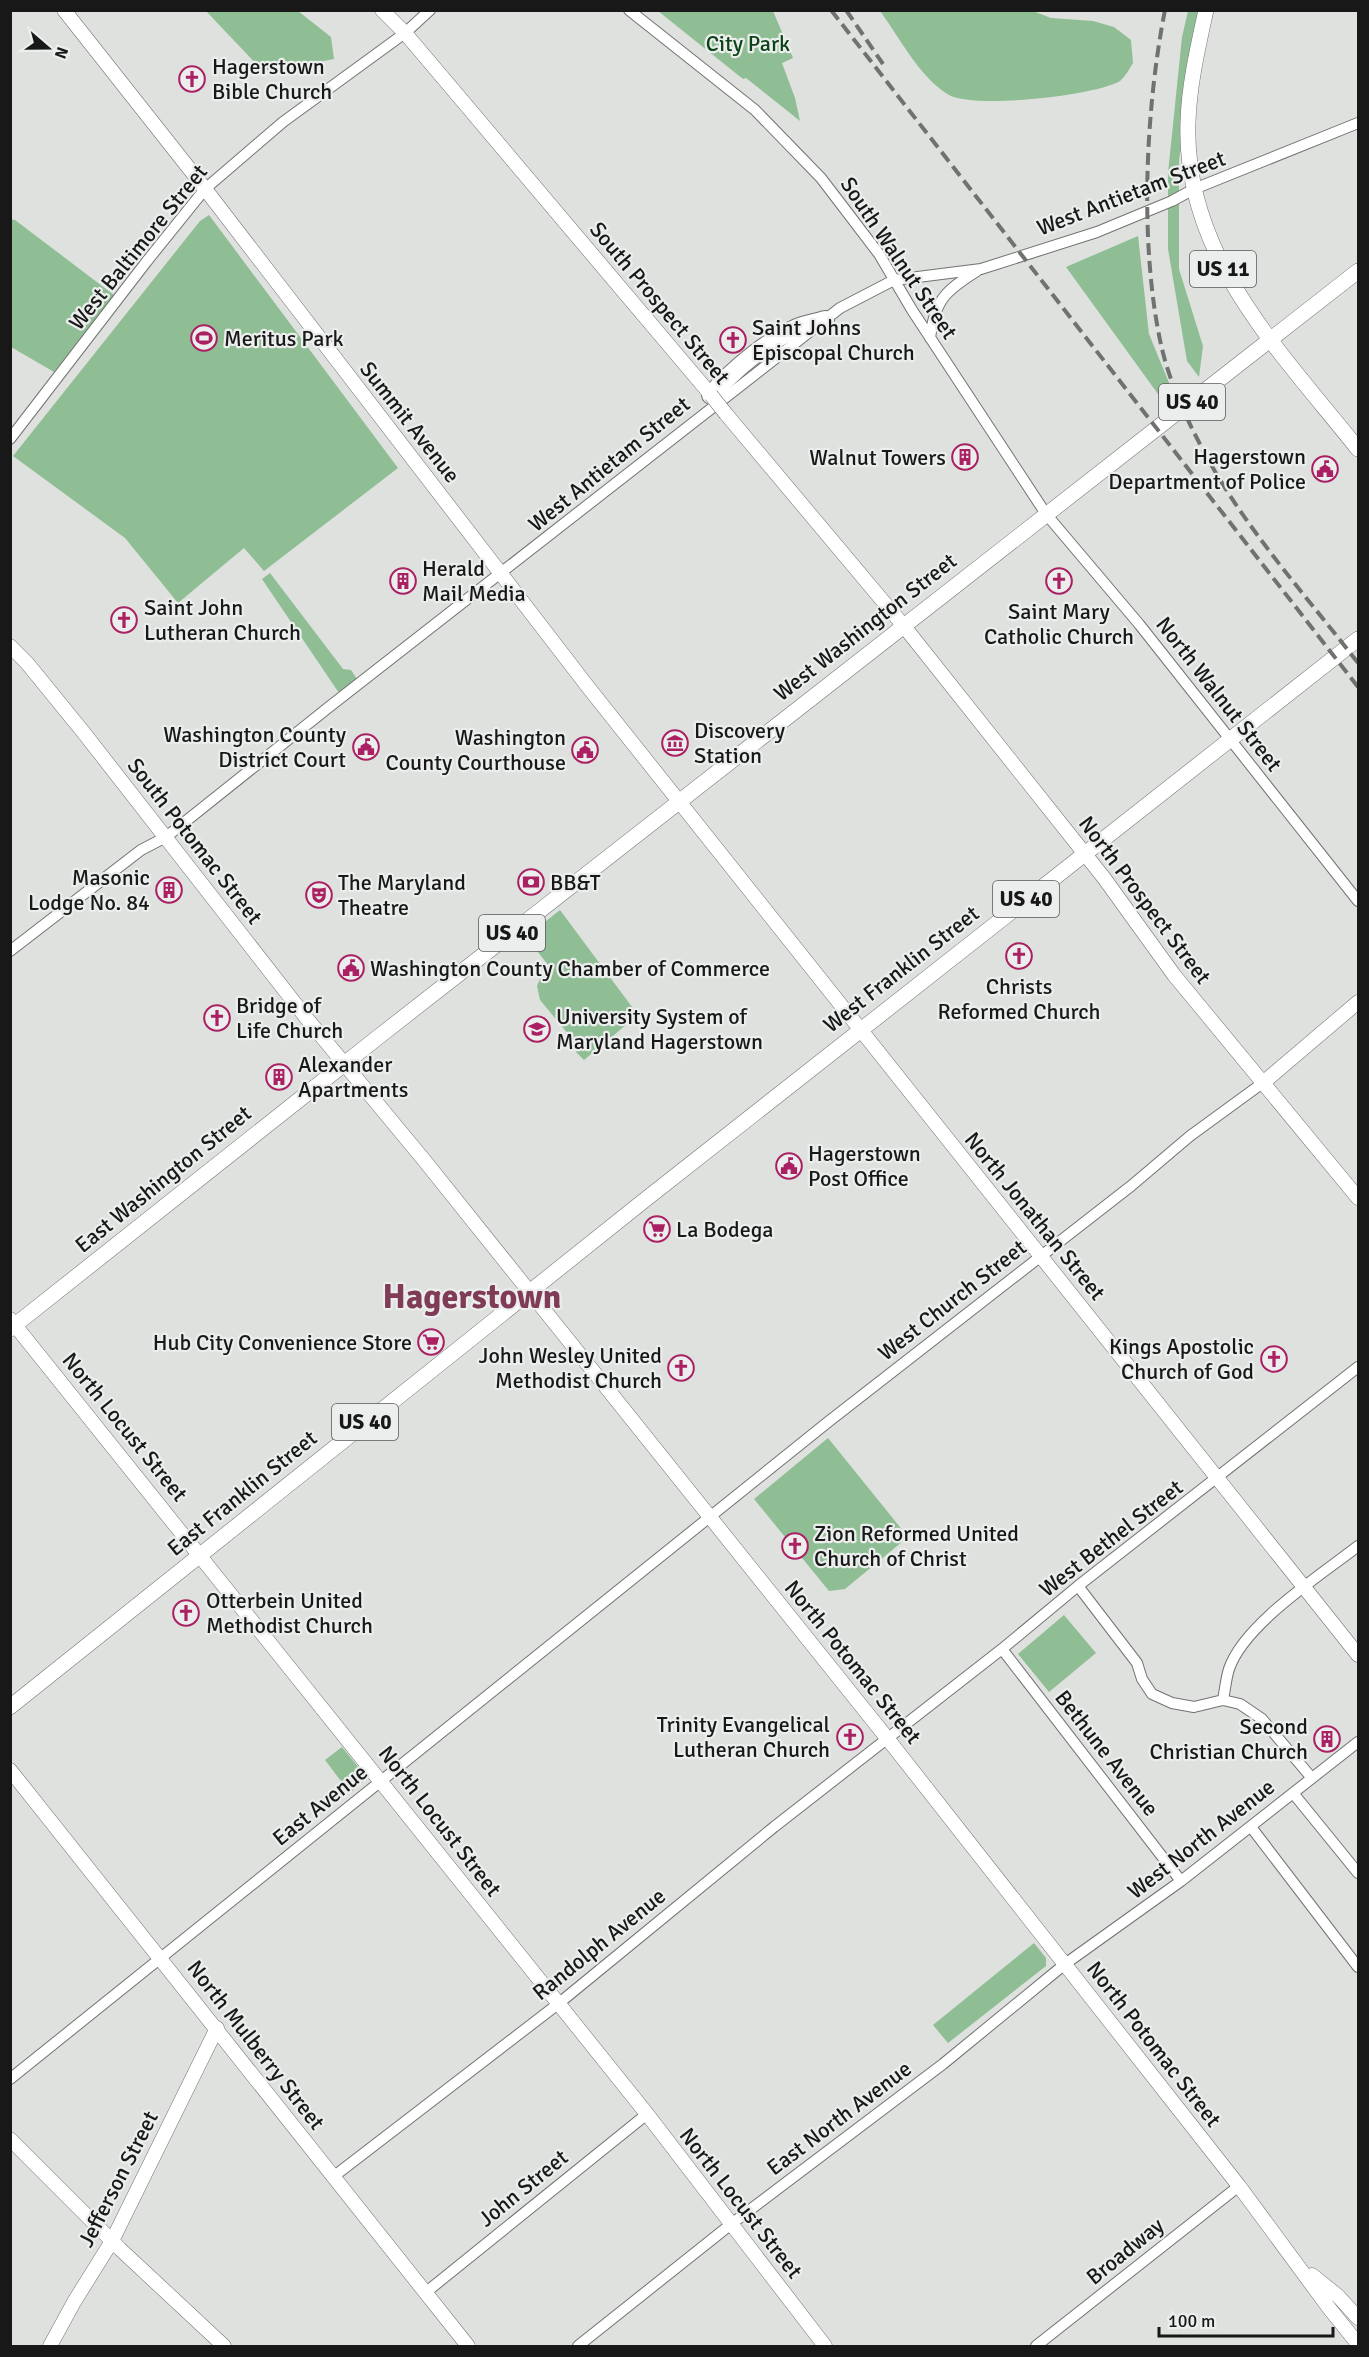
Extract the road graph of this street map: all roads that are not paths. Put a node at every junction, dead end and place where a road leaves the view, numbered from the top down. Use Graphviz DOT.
graph roads {
  1 [pos="64,10"];
  2 [pos="382,10"];
  3 [pos="430,10"];
  4 [pos="629,10"];
  5 [pos="1206,10"];
  6 [pos="405,33"];
  7 [pos="1359,123"];
  8 [pos="205,189"];
  9 [pos="1194,189"];
  10 [pos="981,269"];
  11 [pos="1359,271"];
  12 [pos="894,280"];
  13 [pos="825,320"];
  14 [pos="930,338"];
  15 [pos="1271,339"];
  16 [pos="711,396"];
  17 [pos="10,439"];
  18 [pos="1359,448"];
  19 [pos="1046,514"];
  20 [pos="501,574"];
  21 [pos="903,625"];
  22 [pos="1359,639"];
  23 [pos="10,646"];
  24 [pos="1230,741"];
  25 [pos="679,802"];
  26 [pos="166,837"];
  27 [pos="1085,854"];
  28 [pos="1359,901"];
  29 [pos="10,951"];
  30 [pos="1359,1002"];
  31 [pos="861,1030"];
  32 [pos="344,1064"];
  33 [pos="1264,1082"];
  34 [pos="1359,1198"];
  35 [pos="1041,1257"];
  36 [pos="530,1291"];
  37 [pos="12,1324"];
  38 [pos="1359,1367"];
  39 [pos="1218,1478"];
  40 [pos="710,1517"];
  41 [pos="1359,1546"];
  42 [pos="200,1554"];
  43 [pos="1078,1586"];
  44 [pos="1305,1587"];
  45 [pos="1002,1649"];
  46 [pos="1359,1655"];
  47 [pos="1223,1700"];
  48 [pos="10,1707"];
  49 [pos="887,1738"];
  50 [pos="1359,1742"];
  51 [pos="10,1770"];
  52 [pos="1311,1777"];
  53 [pos="381,1781"];
  54 [pos="1293,1793"];
  55 [pos="1251,1827"];
  56 [pos="1359,1873"];
  57 [pos="1181,1881"];
  58 [pos="159,1958"];
  59 [pos="1065,1964"];
  60 [pos="1359,1967"];
  61 [pos="558,2004"];
  62 [pos="217,2028"];
  63 [pos="10,2079"];
  64 [pos="646,2114"];
  65 [pos="10,2139"];
  66 [pos="333,2177"];
  67 [pos="1239,2186"];
  68 [pos="730,2225"];
  69 [pos="112,2241"];
  70 [pos="1299,2265"];
  71 [pos="425,2293"];
  72 [pos="1359,2318"];
  73 [pos="1359,2344"];
  74 [pos="50,2346"];
  75 [pos="224,2346"];
  76 [pos="468,2346"];
  77 [pos="578,2346"];
  78 [pos="825,2346"];
  79 [pos="1036,2346"];
  1 -- 8 [label="main road, Summit Avenue"];
  2 -- 6 [label="main road, South Prospect Street"];
  3 -- 6 [label="street, West Baltimore Street"];
  4 -- 12 [label="street, South Walnut Street"];
  5 -- 9 [label="main road, US 11"];
  6 -- 8 [label="street, West Baltimore Street"];
  6 -- 16 [label="main road, South Prospect Street"];
  7 -- 9 [label="street, West Antietam Street"];
  8 -- 17 [label="street, West Baltimore Street"];
  8 -- 20 [label="main road, Summit Avenue"];
  9 -- 10 [label="street, West Antietam Street"];
  9 -- 15 [label="main road, US 11"];
  10 -- 12 [label="street, West Antietam Street"];
  10 -- 14 [label="street"];
  11 -- 15 [label="main road, West Washington Street / US 40"];
  12 -- 13 [label="street, West Antietam Street"];
  12 -- 14 [label="street, South Walnut Street"];
  13 -- 16 [label="highway"];
  13 -- 20 [label="street, West Antietam Street"];
  14 -- 19 [label="street, South Walnut Street"];
  15 -- 18 [label="main road, US 11"];
  15 -- 19 [label="main road, West Washington Street / US 40"];
  16 -- 21 [label="main road, South Prospect Street, bridge"];
  19 -- 21 [label="main road, West Washington Street / US 40"];
  19 -- 24 [label="street, North Walnut Street"];
  20 -- 25 [label="main road, Summit Avenue"];
  20 -- 26 [label="street, West Antietam Street"];
  21 -- 25 [label="main road, West Washington Street / US 40"];
  21 -- 27 [label="main road, North Prospect Street"];
  22 -- 24 [label="main road, West Franklin Street / US 40"];
  23 -- 26 [label="main road, South Potomac Street"];
  24 -- 27 [label="main road, West Franklin Street / US 40"];
  24 -- 28 [label="street, North Walnut Street"];
  25 -- 31 [label="main road, North Jonathan Street"];
  25 -- 32 [label="main road, West Washington Street / US 40"];
  26 -- 29 [label="street, West Antietam Street"];
  26 -- 32 [label="main road, South Potomac Street"];
  27 -- 31 [label="main road, West Franklin Street / US 40"];
  27 -- 33 [label="main road, North Prospect Street"];
  30 -- 33 [label="main road, West Church Street"];
  31 -- 35 [label="main road, North Jonathan Street"];
  31 -- 36 [label="main road, West Franklin Street / US 40"];
  32 -- 36 [label="main road, North Potomac Street"];
  32 -- 37 [label="main road, East Washington Street / US 40"];
  33 -- 34 [label="main road, North Prospect Street"];
  33 -- 35 [label="street, West Church Street"];
  35 -- 39 [label="main road, North Jonathan Street"];
  35 -- 40 [label="street, West Church Street"];
  36 -- 40 [label="main road, North Potomac Street"];
  36 -- 42 [label="main road, East Franklin Street / US 40"];
  37 -- 42 [label="main road, North Locust Street"];
  38 -- 39 [label="street, West Bethel Street"];
  39 -- 43 [label="street, West Bethel Street"];
  39 -- 44 [label="main road, North Jonathan Street"];
  40 -- 49 [label="main road, North Potomac Street"];
  40 -- 53 [label="street, East Avenue"];
  41 -- 44 [label="street"];
  42 -- 48 [label="main road, East Franklin Street / US 40"];
  42 -- 53 [label="main road, North Locust Street"];
  43 -- 45 [label="street, West Bethel Street"];
  43 -- 47 [label="street"];
  44 -- 46 [label="main road, North Jonathan Street"];
  44 -- 47 [label="street"];
  45 -- 49 [label="street, West Bethel Street"];
  45 -- 57 [label="street, Bethune Avenue"];
  47 -- 52 [label="street"];
  49 -- 59 [label="main road, North Potomac Street"];
  49 -- 61 [label="street, Randolph Avenue"];
  50 -- 52 [label="street, West North Avenue"];
  51 -- 58 [label="main road, North Mulberry Street"];
  52 -- 54 [label="street, West North Avenue"];
  53 -- 58 [label="street, East Avenue"];
  53 -- 61 [label="main road, North Locust Street"];
  54 -- 55 [label="street, West North Avenue"];
  54 -- 56 [label="street"];
  55 -- 57 [label="street, West North Avenue"];
  55 -- 60 [label="street"];
  57 -- 59 [label="street, West North Avenue"];
  58 -- 62 [label="main road, North Mulberry Street"];
  58 -- 63 [label="street, East Avenue"];
  59 -- 67 [label="main road, North Potomac Street"];
  59 -- 68 [label="street, East North Avenue"];
  61 -- 64 [label="main road, North Locust Street"];
  61 -- 66 [label="street, Randolph Avenue"];
  62 -- 66 [label="main road, North Mulberry Street"];
  62 -- 69 [label="main road, Jefferson Street"];
  64 -- 68 [label="main road, North Locust Street"];
  64 -- 71 [label="street, John Street"];
  65 -- 69 [label="main road"];
  66 -- 71 [label="main road, North Mulberry Street"];
  67 -- 70 [label="main road, North Potomac Street"];
  67 -- 79 [label="street, Broadway"];
  68 -- 77 [label="street, East North Avenue"];
  68 -- 78 [label="main road, North Locust Street"];
  69 -- 74 [label="main road, Jefferson Street"];
  69 -- 75 [label="main road"];
  70 -- 72 [label="main road, North Potomac Street"];
  70 -- 73 [label="main road, North Potomac Street"];
  71 -- 76 [label="main road, North Mulberry Street"];
}
